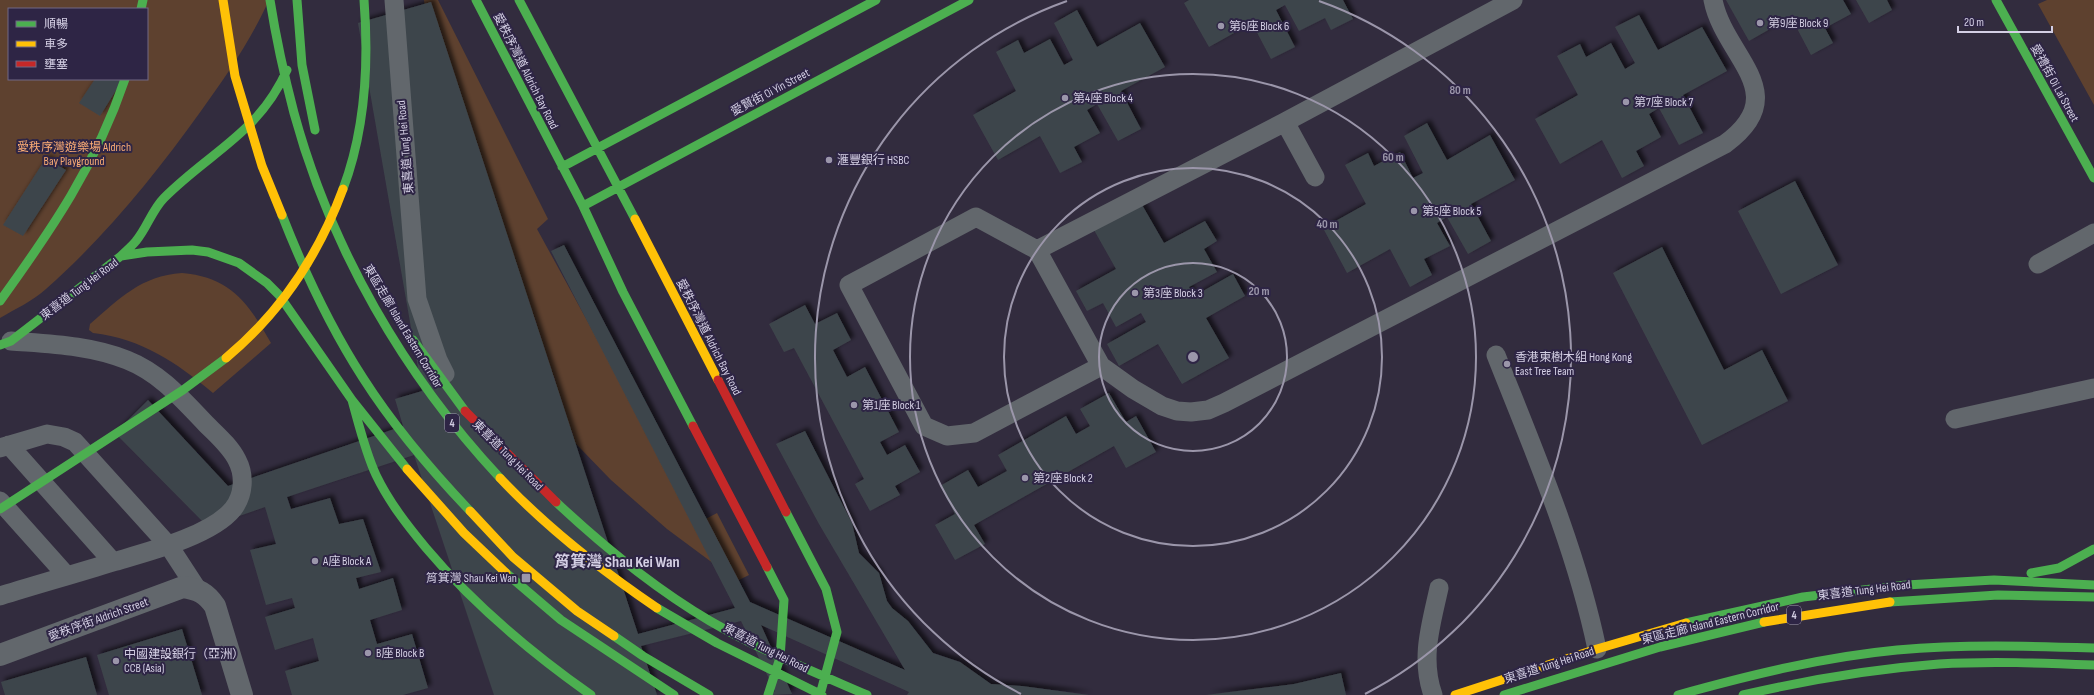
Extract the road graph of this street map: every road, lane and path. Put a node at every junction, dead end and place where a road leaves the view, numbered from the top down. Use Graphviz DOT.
graph roads {
  1 [pos="222,0"];
  2 [pos="270,0"];
  3 [pos="297,0"];
  4 [pos="364,0"];
  5 [pos="394,0"];
  6 [pos="476,0"];
  7 [pos="519,0"];
  8 [pos="876,0"];
  9 [pos="969,0"];
  10 [pos="1513,0"];
  11 [pos="1699,0"];
  12 [pos="1713,0"];
  13 [pos="1996,0"];
  14 [pos="1719,18"];
  15 [pos="298,28"];
  16 [pos="125,80"];
  17 [pos="1285,122"];
  18 [pos="317,136"];
  19 [pos="598,148"];
  20 [pos="562,167"];
  21 [pos="1315,177"];
  22 [pos="2094,178"];
  23 [pos="334,186"];
  24 [pos="618,187"];
  25 [pos="583,206"];
  26 [pos="344,213"];
  27 [pos="2094,233"];
  28 [pos="1037,250"];
  29 [pos="121,256"];
  30 [pos="2038,264"];
  31 [pos="0,301"];
  32 [pos="406,330"];
  33 [pos="5,343"];
  34 [pos="1496,355"];
  35 [pos="1101,366"];
  36 [pos="2094,388"];
  37 [pos="352,400"];
  38 [pos="465,412"];
  39 [pos="1955,419"];
  40 [pos="4,446"];
  41 [pos="0,501"];
  42 [pos="0,509"];
  43 [pos="169,546"];
  44 [pos="2094,549"];
  45 [pos="113,562"];
  46 [pos="67,576"];
  47 [pos="1994,580"];
  48 [pos="2094,585"];
  49 [pos="1439,588"];
  50 [pos="197,589"];
  51 [pos="2,593"];
  52 [pos="2094,597"];
  53 [pos="2094,648"];
  54 [pos="1597,649"];
  55 [pos="0,655"];
  56 [pos="780,658"];
  57 [pos="2094,665"];
  58 [pos="826,677"];
  59 [pos="242,695"];
  60 [pos="591,695"];
  61 [pos="674,695"];
  62 [pos="709,695"];
  63 [pos="768,695"];
  64 [pos="821,695"];
  65 [pos="867,695"];
  66 [pos="1433,695"];
  67 [pos="1455,695"];
  68 [pos="1504,695"];
  69 [pos="1678,695"];
  70 [pos="1743,695"];
  1 -- 62 [label="main road"];
  2 -- 64 [label="main road, 東區走廊 Island Eastern Corridor / 4"];
  3 -- 15 [label="main road"];
  4 -- 42 [label="main road"];
  5 -- 38 [label="lane, 東喜道 Tung Hei Road"];
  6 -- 20 [label="main road, 愛秩序灣道 Aldrich Bay Road"];
  7 -- 19 [label="main road, 愛秩序灣道 Aldrich Bay Road"];
  8 -- 19 [label="main road"];
  9 -- 24 [label="main road, 愛賢街 Oi Yin Street"];
  10 -- 17 [label="lane"];
  11 -- 14 [label="lane"];
  12 -- 14 [label="lane"];
  13 -- 22 [label="main road, 愛禮街 Oi Lai Street"];
  14 -- 35 [label="lane"];
  15 -- 18 [label="main road"];
  15 -- 29 [label="main road"];
  16 -- 31 [label="main road"];
  17 -- 21 [label="lane"];
  17 -- 28 [label="lane"];
  19 -- 20 [label="main road"];
  19 -- 24 [label="main road, 愛秩序灣道 Aldrich Bay Road"];
  20 -- 25 [label="main road, 愛秩序灣道 Aldrich Bay Road"];
  23 -- 26 [label="main road"];
  24 -- 25 [label="main road, 愛賢街 Oi Yin Street"];
  24 -- 58 [label="main road, 愛秩序灣道 Aldrich Bay Road"];
  25 -- 56 [label="main road, 愛秩序灣道 Aldrich Bay Road"];
  27 -- 30 [label="lane"];
  28 -- 35 [label="lane"];
  28 -- 35 [label="lane"];
  29 -- 33 [label="main road, 東喜道 Tung Hei Road"];
  29 -- 37 [label="main road, 東喜道 Tung Hei Road"];
  32 -- 38 [label="main road"];
  33 -- 43 [label="lane"];
  34 -- 54 [label="lane"];
  36 -- 39 [label="lane"];
  37 -- 60 [label="main road"];
  37 -- 61 [label="main road, 東喜道 Tung Hei Road"];
  38 -- 56 [label="main road, 東喜道 Tung Hei Road"];
  40 -- 43 [label="lane"];
  40 -- 45 [label="lane"];
  41 -- 46 [label="lane"];
  43 -- 45 [label="lane"];
  43 -- 50 [label="lane"];
  44 -- 47 [label="main road"];
  45 -- 46 [label="lane"];
  46 -- 51 [label="lane"];
  47 -- 48 [label="main road, 東喜道 Tung Hei Road"];
  47 -- 54 [label="main road, 東喜道 Tung Hei Road"];
  49 -- 66 [label="lane"];
  50 -- 55 [label="street, 愛秩序街 Aldrich Street"];
  50 -- 59 [label="street"];
  52 -- 68 [label="main road, 東區走廊 Island Eastern Corridor / 4"];
  53 -- 69 [label="main road"];
  54 -- 67 [label="main road, 東喜道 Tung Hei Road"];
  56 -- 58 [label="main road, 東喜道 Tung Hei Road"];
  56 -- 63 [label="main road, 愛秩序灣道 Aldrich Bay Road"];
  57 -- 70 [label="main road"];
  58 -- 64 [label="main road, 愛秩序灣道 Aldrich Bay Road"];
  58 -- 65 [label="main road, 東喜道 Tung Hei Road"];
}
